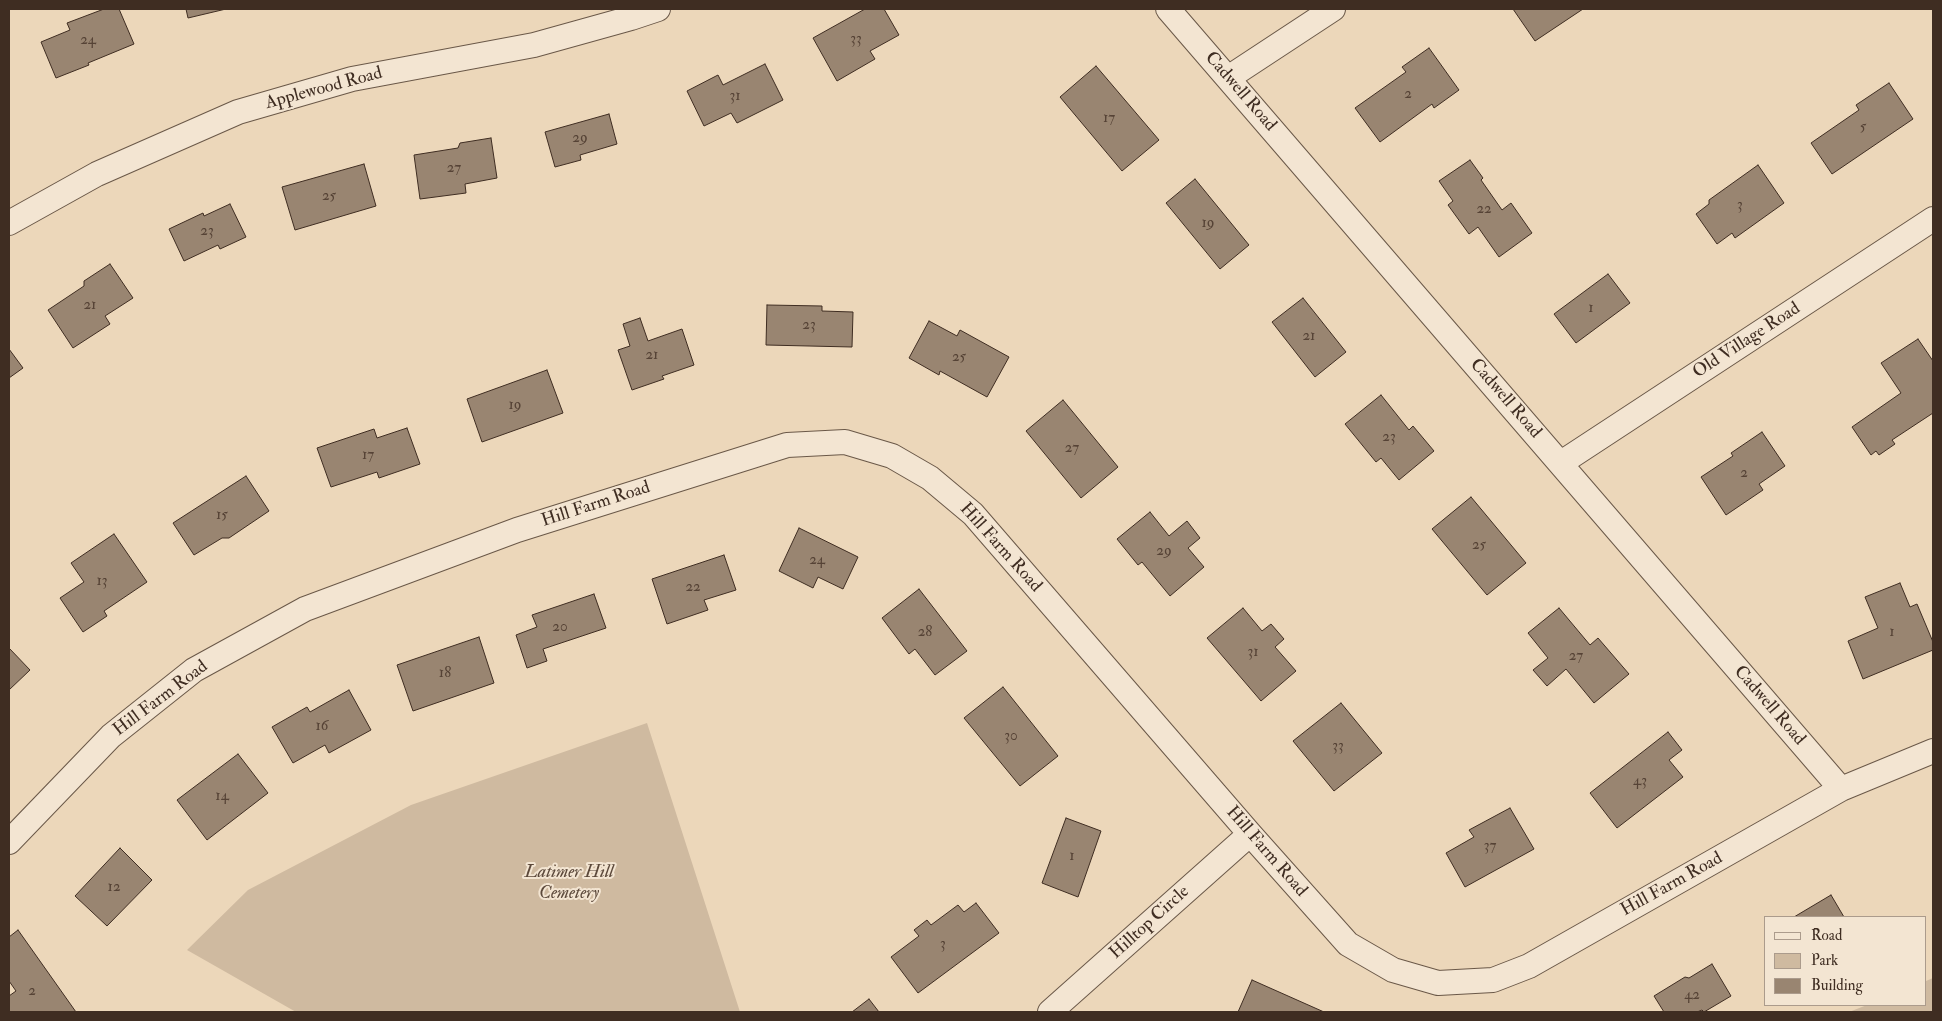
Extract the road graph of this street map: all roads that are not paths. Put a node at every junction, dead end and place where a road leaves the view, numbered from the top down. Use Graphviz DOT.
graph roads {
  1 [pos="658,9"];
  2 [pos="1168,9"];
  3 [pos="1333,9"];
  4 [pos="1228,78"];
  5 [pos="1933,219"];
  6 [pos="9,223"];
  7 [pos="1561,464"];
  8 [pos="1933,751"];
  9 [pos="1841,789"];
  10 [pos="1250,834"];
  11 [pos="9,842"];
  12 [pos="1050,1012"];
  1 -- 6 [label="street, Applewood Road"];
  2 -- 4 [label="street, Cadwell Road"];
  3 -- 4 [label="street"];
  4 -- 7 [label="street, Cadwell Road"];
  5 -- 7 [label="street, Old Village Road"];
  7 -- 9 [label="street, Cadwell Road"];
  8 -- 9 [label="street, Hill Farm Road"];
  9 -- 10 [label="street, Hill Farm Road"];
  10 -- 11 [label="street, Hill Farm Road"];
  10 -- 12 [label="street, Hilltop Circle"];
}
